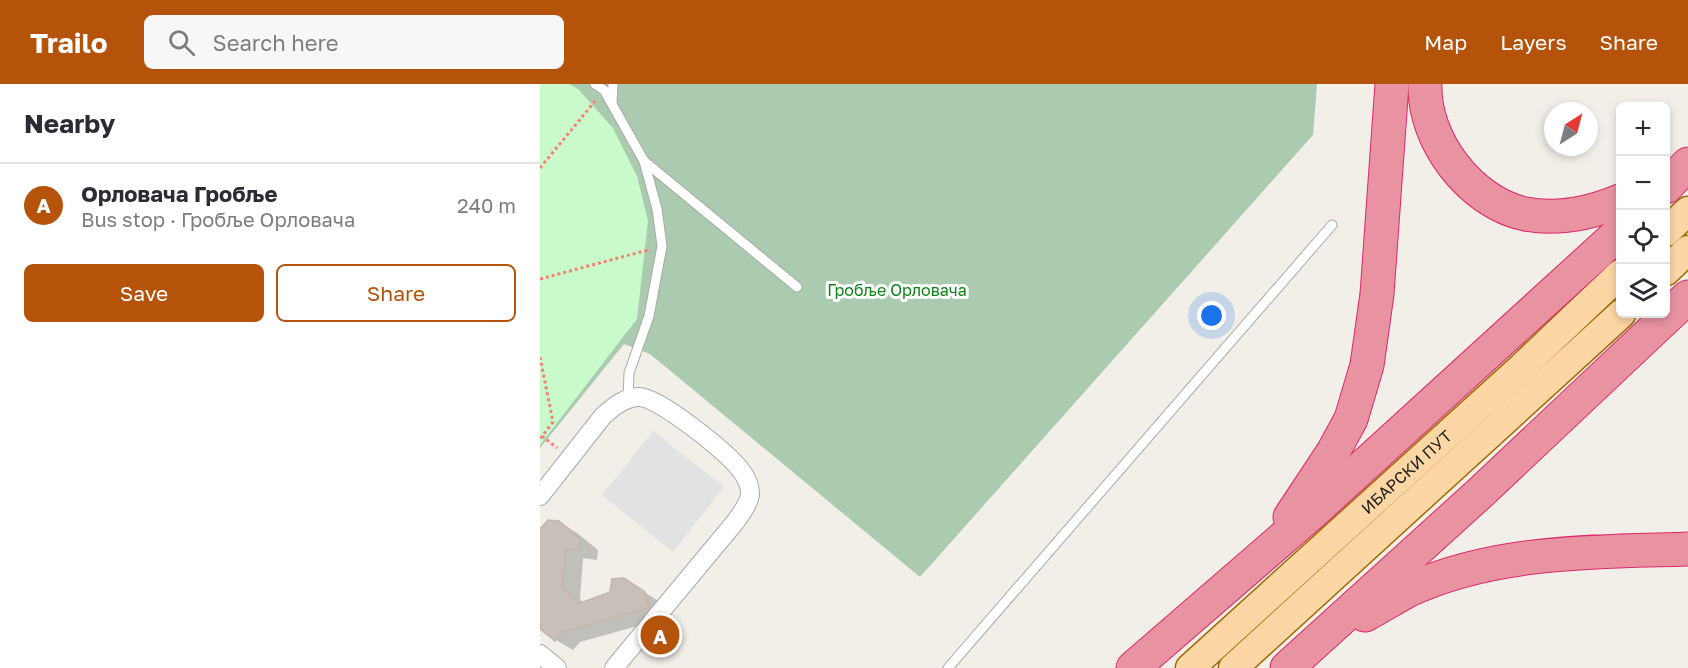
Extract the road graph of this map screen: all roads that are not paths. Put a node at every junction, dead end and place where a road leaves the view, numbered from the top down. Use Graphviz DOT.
graph roads {
  1 [pos="595,84"];
  2 [pos="613,84"];
  3 [pos="1392,84"];
  4 [pos="1425,84"];
  5 [pos="612,104"];
  6 [pos="644,161"];
  7 [pos="1688,163"];
  8 [pos="1670,173"];
  9 [pos="1670,182"];
  10 [pos="1616,203"];
  11 [pos="1688,211"];
  12 [pos="1332,225"];
  13 [pos="1670,227"];
  14 [pos="1616,236"];
  15 [pos="1688,250"];
  16 [pos="1670,267"];
  17 [pos="1616,278"];
  18 [pos="797,287"];
  19 [pos="1688,297"];
  20 [pos="1617,318"];
  21 [pos="628,399"];
  22 [pos="540,496"];
  23 [pos="1688,549"];
  24 [pos="1240,575"];
  25 [pos="1311,646"];
  26 [pos="540,654"];
  27 [pos="557,668"];
  28 [pos="614,668"];
  29 [pos="948,668"];
  30 [pos="1133,668"];
  31 [pos="1190,668"];
  32 [pos="1233,668"];
  33 [pos="1287,668"];
  1 -- 5 [label="lane"];
  2 -- 5 [label="lane"];
  3 -- 24 [label="highway"];
  4 -- 10 [label="highway"];
  5 -- 6 [label="lane"];
  6 -- 18 [label="lane"];
  6 -- 21 [label="lane"];
  7 -- 8 [label="highway"];
  7 -- 9 [label="highway"];
  11 -- 13 [label="main road"];
  12 -- 29 [label="lane"];
  14 -- 24 [label="highway"];
  15 -- 16 [label="main road"];
  17 -- 31 [label="main road, ИБАРСКИ ПУТ"];
  19 -- 25 [label="highway"];
  20 -- 32 [label="main road, ИБАРСКИ ПУТ"];
  21 -- 22 [label="street"];
  21 -- 28 [label="street"];
  23 -- 25 [label="highway"];
  24 -- 30 [label="highway"];
  25 -- 33 [label="highway"];
  26 -- 27 [label="street"];
}
